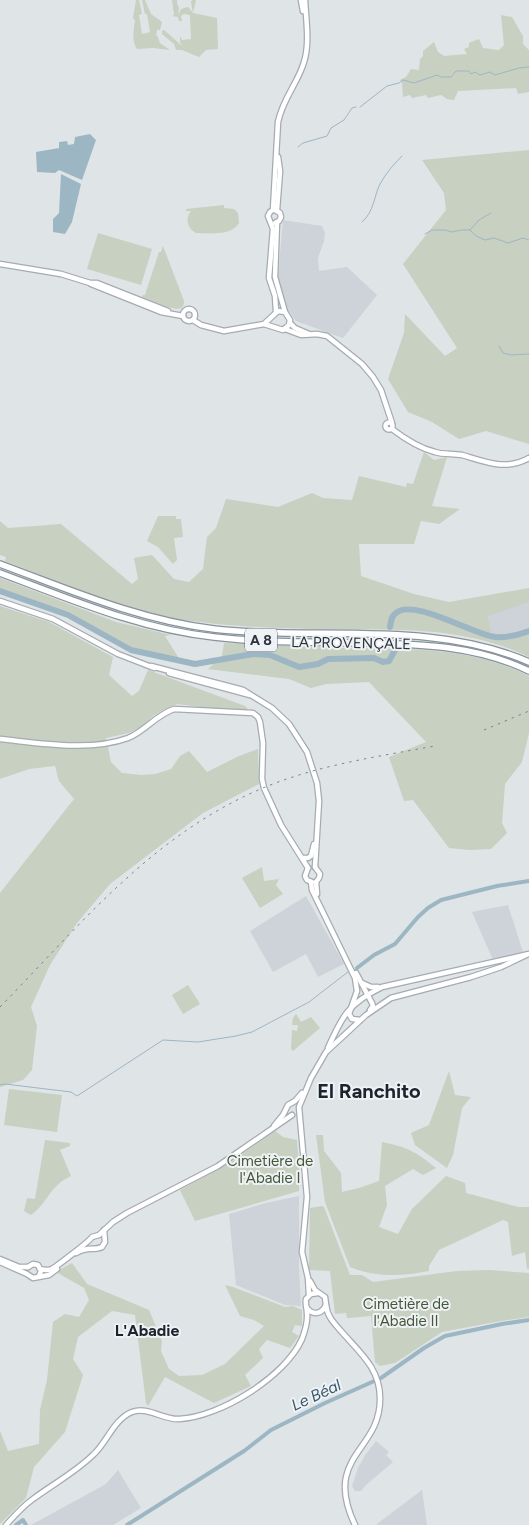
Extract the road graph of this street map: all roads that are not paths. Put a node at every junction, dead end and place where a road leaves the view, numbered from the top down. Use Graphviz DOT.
graph roads {
  1 [pos="301,0"];
  2 [pos="305,0"];
  3 [pos="306,20"];
  4 [pos="275,210"];
  5 [pos="271,222"];
  6 [pos="277,222"];
  7 [pos="0,264"];
  8 [pos="276,312"];
  9 [pos="285,312"];
  10 [pos="183,316"];
  11 [pos="272,318"];
  12 [pos="193,320"];
  13 [pos="290,323"];
  14 [pos="264,324"];
  15 [pos="273,326"];
  16 [pos="285,329"];
  17 [pos="313,335"];
  18 [pos="529,458"];
  19 [pos="0,564"];
  20 [pos="0,573"];
  21 [pos="0,601"];
  22 [pos="529,662"];
  23 [pos="529,671"];
  24 [pos="0,739"];
  25 [pos="316,841"];
  26 [pos="303,858"];
  27 [pos="315,867"];
  28 [pos="308,868"];
  29 [pos="313,882"];
  30 [pos="527,954"];
  31 [pos="361,982"];
  32 [pos="382,987"];
  33 [pos="367,994"];
  34 [pos="350,1008"];
  35 [pos="366,1015"];
  36 [pos="360,1020"];
  37 [pos="326,1052"];
  38 [pos="304,1091"];
  39 [pos="293,1102"];
  40 [pos="286,1109"];
  41 [pos="299,1109"];
  42 [pos="293,1115"];
  43 [pos="300,1124"];
  44 [pos="272,1129"];
  45 [pos="101,1237"];
  46 [pos="90,1241"];
  47 [pos="93,1248"];
  48 [pos="0,1261"];
  49 [pos="28,1267"];
  50 [pos="40,1269"];
  51 [pos="27,1274"];
  52 [pos="39,1276"];
  53 [pos="308,1278"];
  54 [pos="318,1293"];
  55 [pos="309,1295"];
  56 [pos="326,1305"];
  57 [pos="307,1308"];
  58 [pos="317,1313"];
  59 [pos="331,1319"];
  60 [pos="306,1326"];
  61 [pos="6,1525"];
  62 [pos="355,1525"];
  1 -- 3 [label="main road"];
  2 -- 3 [label="main road"];
  3 -- 4 [label="main road"];
  4 -- 5 [label="main road"];
  4 -- 6 [label="main road"];
  5 -- 6 [label="main road"];
  5 -- 8 [label="main road"];
  6 -- 9 [label="main road"];
  7 -- 10 [label="main road"];
  8 -- 9 [label="main road"];
  8 -- 11 [label="main road"];
  9 -- 13 [label="main road"];
  10 -- 12 [label="main road"];
  10 -- 12 [label="main road"];
  11 -- 14 [label="main road"];
  11 -- 15 [label="main road"];
  12 -- 14 [label="main road"];
  13 -- 16 [label="main road"];
  13 -- 17 [label="main road"];
  14 -- 15 [label="main road"];
  15 -- 16 [label="main road"];
  16 -- 17 [label="main road"];
  17 -- 18 [label="main road"];
  19 -- 22 [label="highway, LA PROVENÇALE / A 8"];
  20 -- 23 [label="highway, LA PROVENÇALE / A 8"];
  21 -- 25 [label="main road"];
  24 -- 26 [label="main road"];
  25 -- 26 [label="main road"];
  25 -- 27 [label="main road"];
  26 -- 28 [label="main road"];
  27 -- 28 [label="main road"];
  27 -- 29 [label="main road"];
  28 -- 29 [label="main road"];
  29 -- 31 [label="main road"];
  29 -- 34 [label="main road"];
  30 -- 32 [label="main road"];
  30 -- 35 [label="main road"];
  31 -- 32 [label="main road"];
  31 -- 33 [label="main road"];
  32 -- 33 [label="main road"];
  33 -- 34 [label="main road"];
  33 -- 35 [label="main road"];
  34 -- 36 [label="main road"];
  34 -- 37 [label="main road"];
  35 -- 36 [label="main road"];
  36 -- 37 [label="main road"];
  37 -- 38 [label="main road"];
  38 -- 39 [label="main road"];
  38 -- 41 [label="main road"];
  39 -- 40 [label="main road"];
  39 -- 41 [label="main road"];
  40 -- 42 [label="main road"];
  40 -- 44 [label="main road"];
  41 -- 42 [label="main road"];
  41 -- 43 [label="main road"];
  42 -- 43 [label="main road"];
  42 -- 44 [label="main road"];
  43 -- 53 [label="main road"];
  44 -- 45 [label="main road"];
  45 -- 46 [label="main road"];
  45 -- 47 [label="main road"];
  46 -- 47 [label="main road"];
  46 -- 50 [label="main road"];
  47 -- 52 [label="main road"];
  48 -- 49 [label="main road"];
  48 -- 51 [label="main road"];
  49 -- 50 [label="main road"];
  49 -- 51 [label="main road"];
  50 -- 52 [label="main road"];
  51 -- 52 [label="main road"];
  53 -- 54 [label="main road"];
  53 -- 55 [label="main road"];
  54 -- 55 [label="main road"];
  54 -- 56 [label="main road"];
  55 -- 57 [label="main road"];
  56 -- 58 [label="main road"];
  56 -- 59 [label="main road"];
  57 -- 58 [label="main road"];
  57 -- 60 [label="main road"];
  58 -- 59 [label="main road"];
  58 -- 60 [label="main road"];
  59 -- 62 [label="main road"];
  60 -- 61 [label="main road"];
}
